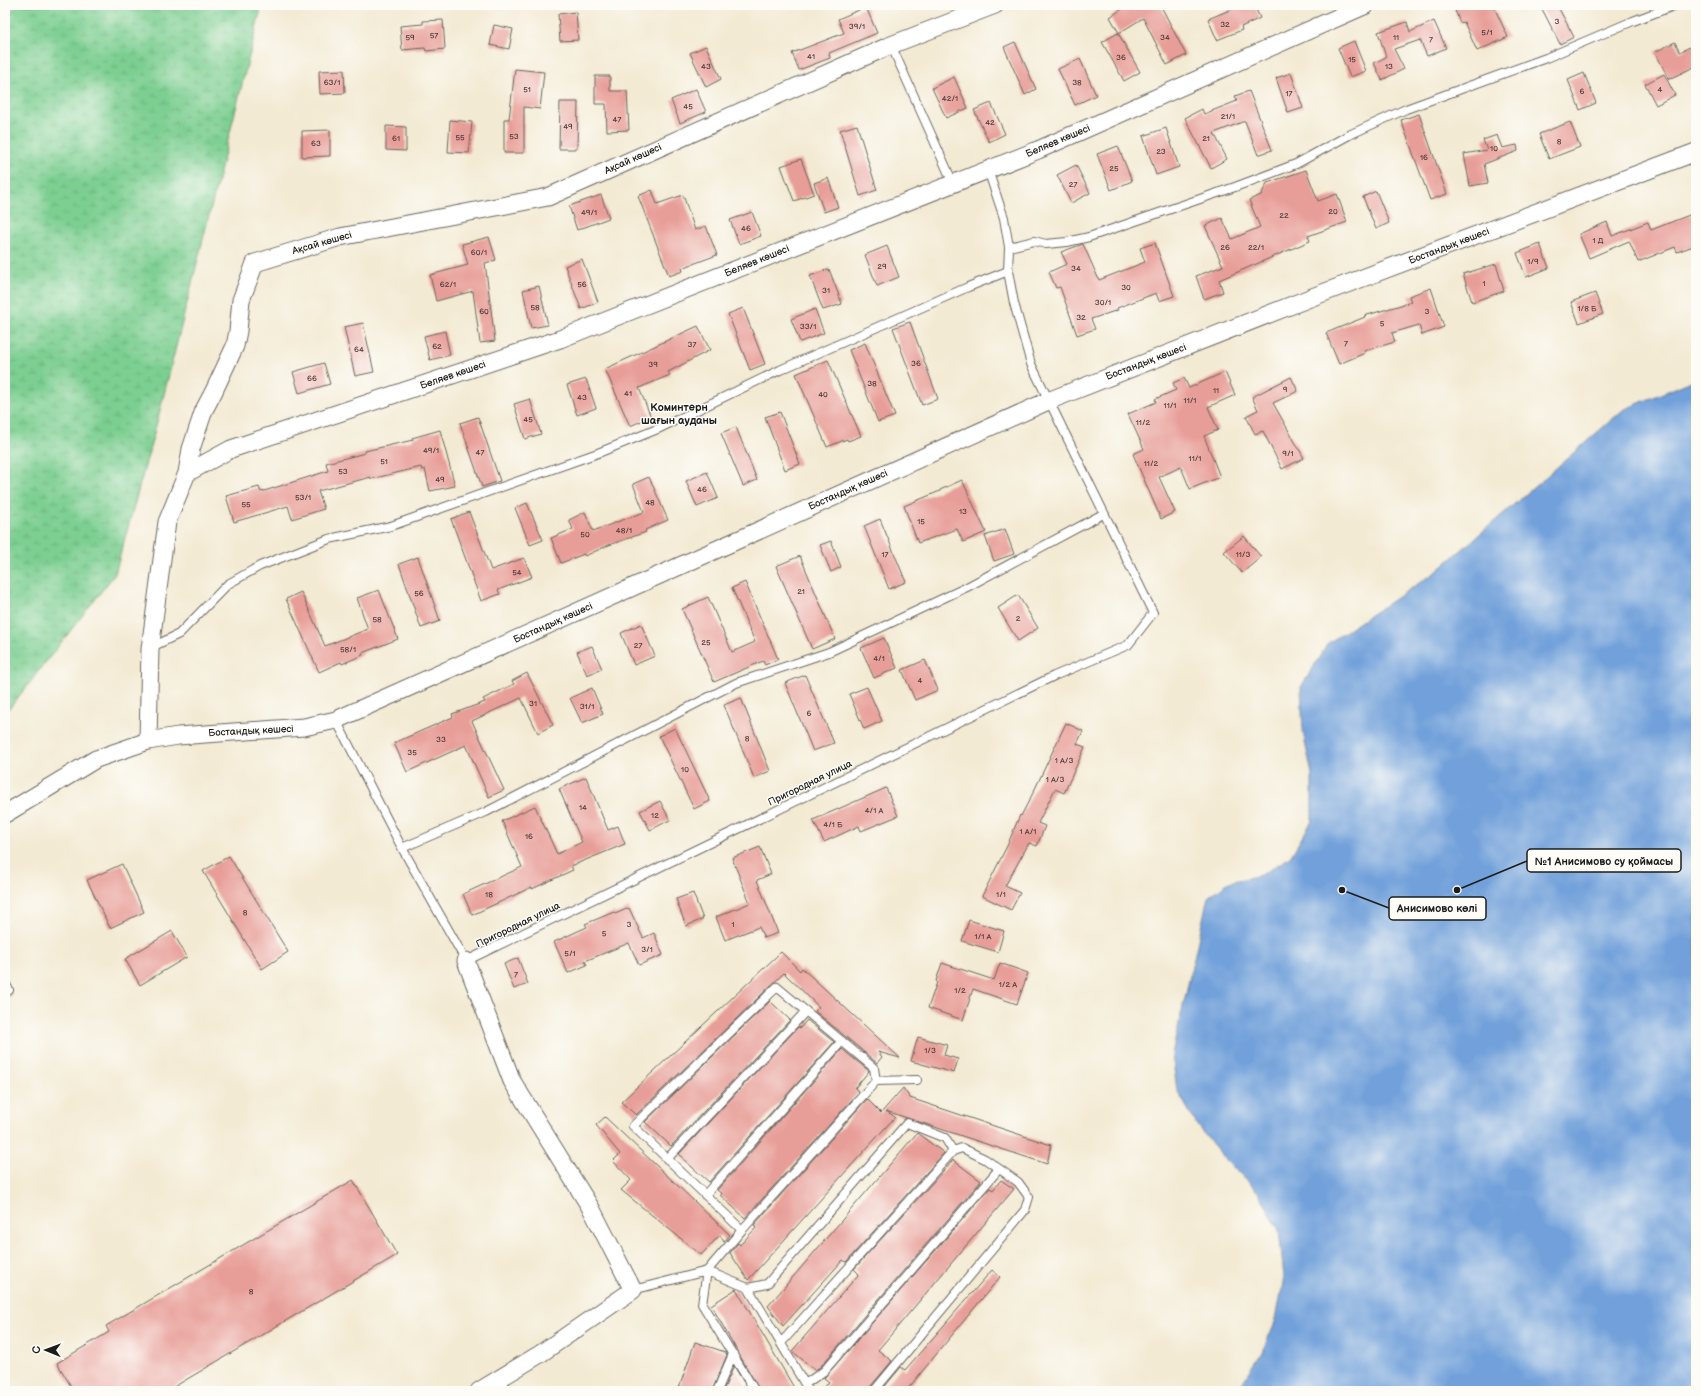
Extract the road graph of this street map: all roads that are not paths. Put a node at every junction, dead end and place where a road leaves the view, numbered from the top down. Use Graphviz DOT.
graph roads {
  1 [pos="995,5"];
  2 [pos="1366,5"];
  3 [pos="1676,5"];
  4 [pos="891,45"];
  5 [pos="1696,152"];
  6 [pos="988,170"];
  7 [pos="954,183"];
  8 [pos="1009,247"];
  9 [pos="1008,271"];
  10 [pos="1048,401"];
  11 [pos="186,473"];
  12 [pos="1104,514"];
  13 [pos="150,649"];
  14 [pos="336,720"];
  15 [pos="148,741"];
  16 [pos="5,814"];
  17 [pos="402,848"];
  18 [pos="466,961"];
  19 [pos="5,983"];
  20 [pos="5,994"];
  21 [pos="806,1011"];
  22 [pos="842,1041"];
  23 [pos="917,1080"];
  24 [pos="876,1081"];
  25 [pos="953,1151"];
  26 [pos="667,1159"];
  27 [pos="999,1169"];
  28 [pos="705,1195"];
  29 [pos="742,1230"];
  30 [pos="707,1271"];
  31 [pos="748,1288"];
  32 [pos="633,1290"];
  33 [pos="781,1343"];
  34 [pos="733,1354"];
  35 [pos="807,1388"];
  36 [pos="479,1391"];
  37 [pos="717,1391"];
  38 [pos="755,1391"];
  39 [pos="874,1391"];
  1 -- 4 [label="street, Ақсай көшесі"];
  2 -- 6 [label="street, Беляев көшесі"];
  3 -- 8 [label="lane"];
  4 -- 7 [label="lane"];
  4 -- 11 [label="street, Ақсай көшесі"];
  5 -- 10 [label="street, Бостандық көшесі"];
  6 -- 7 [label="street, Беляев көшесі"];
  6 -- 8 [label="lane"];
  7 -- 11 [label="street, Беляев көшесі"];
  8 -- 9 [label="lane"];
  9 -- 10 [label="lane"];
  9 -- 13 [label="lane"];
  10 -- 12 [label="lane"];
  10 -- 14 [label="street, Бостандық көшесі"];
  11 -- 13 [label="street"];
  12 -- 17 [label="lane"];
  12 -- 18 [label="lane, Пригородная улица"];
  13 -- 15 [label="street"];
  14 -- 15 [label="street, Бостандық көшесі"];
  14 -- 17 [label="lane"];
  15 -- 16 [label="street, Бостандық көшесі"];
  17 -- 18 [label="lane"];
  18 -- 32 [label="street"];
  19 -- 20 [label="lane"];
  21 -- 22 [label="lane"];
  21 -- 26 [label="lane"];
  21 -- 26 [label="lane"];
  22 -- 24 [label="lane"];
  22 -- 28 [label="lane"];
  23 -- 24 [label="lane"];
  24 -- 29 [label="lane"];
  25 -- 27 [label="lane"];
  25 -- 31 [label="lane"];
  25 -- 33 [label="lane"];
  26 -- 28 [label="lane"];
  27 -- 35 [label="lane"];
  27 -- 39 [label="lane"];
  28 -- 29 [label="lane"];
  29 -- 30 [label="lane"];
  30 -- 31 [label="lane"];
  30 -- 32 [label="lane"];
  30 -- 34 [label="lane"];
  31 -- 33 [label="lane"];
  32 -- 36 [label="street"];
  33 -- 35 [label="lane"];
  34 -- 37 [label="lane"];
  34 -- 38 [label="lane"];
}
